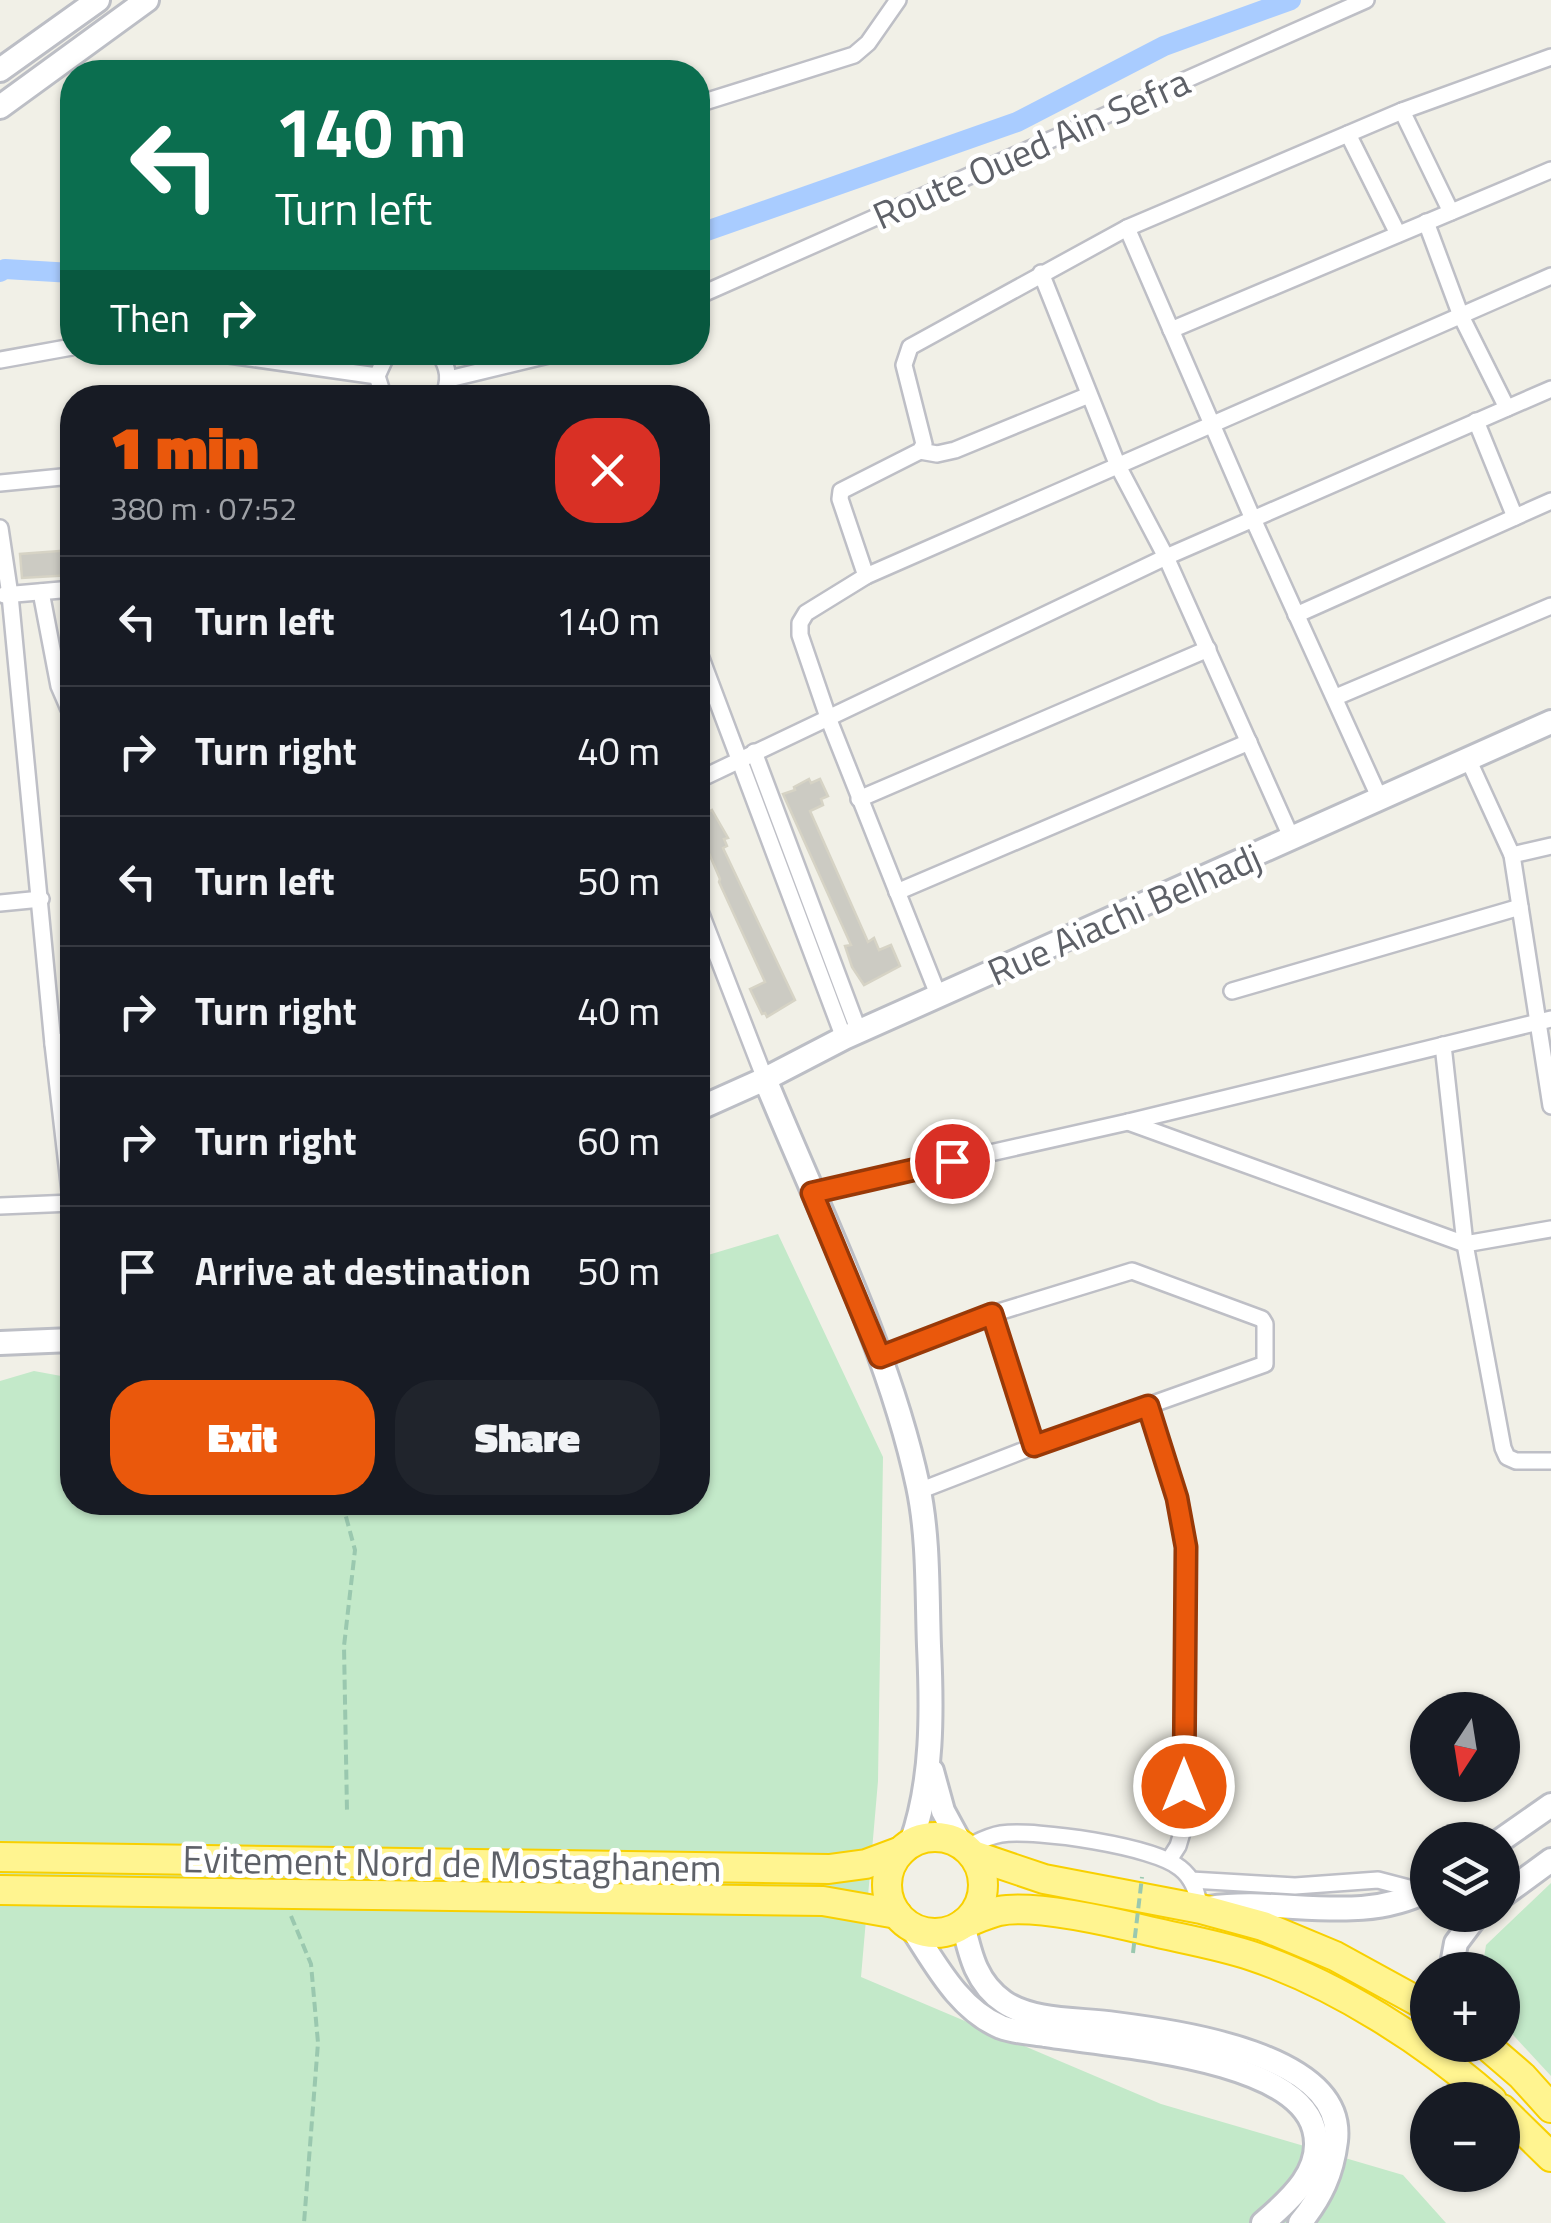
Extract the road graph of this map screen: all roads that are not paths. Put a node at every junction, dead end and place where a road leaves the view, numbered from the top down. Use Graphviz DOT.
graph roads {
  1 [pos="98,0"];
  2 [pos="147,0"];
  3 [pos="898,0"];
  4 [pos="1366,0"];
  5 [pos="1551,56"];
  6 [pos="65,60"];
  7 [pos="60,63"];
  8 [pos="0,70"];
  9 [pos="710,100"];
  10 [pos="0,107"];
  11 [pos="1402,112"];
  12 [pos="1348,134"];
  13 [pos="1551,170"];
  14 [pos="1451,212"];
  15 [pos="1426,222"];
  16 [pos="1128,228"];
  17 [pos="1398,234"];
  18 [pos="1041,272"];
  19 [pos="1551,276"];
  20 [pos="710,291"];
  21 [pos="1462,316"];
  22 [pos="1171,330"];
  23 [pos="60,349"];
  24 [pos="0,360"];
  25 [pos="300,365"];
  26 [pos="382,365"];
  27 [pos="446,365"];
  28 [pos="507,365"];
  29 [pos="377,376"];
  30 [pos="448,379"];
  31 [pos="380,385"];
  32 [pos="446,385"];
  33 [pos="1547,390"];
  34 [pos="1089,395"];
  35 [pos="1507,408"];
  36 [pos="1551,410"];
  37 [pos="1476,421"];
  38 [pos="1212,425"];
  39 [pos="920,451"];
  40 [pos="1118,466"];
  41 [pos="60,477"];
  42 [pos="0,483"];
  43 [pos="1549,507"];
  44 [pos="1515,517"];
  45 [pos="1253,519"];
  46 [pos="0,528"];
  47 [pos="1166,556"];
  48 [pos="866,576"];
  49 [pos="60,590"];
  50 [pos="40,592"];
  51 [pos="5,595"];
  52 [pos="1551,606"];
  53 [pos="1296,615"];
  54 [pos="1208,649"];
  55 [pos="60,688"];
  56 [pos="710,689"];
  57 [pos="1336,698"];
  58 [pos="828,720"];
  59 [pos="1551,722"];
  60 [pos="1250,742"];
  61 [pos="746,756"];
  62 [pos="1468,759"];
  63 [pos="710,769"];
  64 [pos="859,799"];
  65 [pos="1380,799"];
  66 [pos="1292,839"];
  67 [pos="1551,846"];
  68 [pos="1512,855"];
  69 [pos="897,892"];
  70 [pos="41,900"];
  71 [pos="0,903"];
  72 [pos="1520,907"];
  73 [pos="710,954"];
  74 [pos="1232,991"];
  75 [pos="939,997"];
  76 [pos="1544,1021"];
  77 [pos="851,1035"];
  78 [pos="60,1042"];
  79 [pos="52,1044"];
  80 [pos="1444,1046"];
  81 [pos="766,1079"];
  82 [pos="710,1105"];
  83 [pos="1551,1106"];
  84 [pos="60,1108"];
  85 [pos="1128,1122"];
  86 [pos="812,1193"];
  87 [pos="60,1205"];
  88 [pos="0,1206"];
  89 [pos="1551,1228"];
  90 [pos="1465,1244"];
  91 [pos="992,1314"];
  92 [pos="60,1340"];
  93 [pos="0,1343"];
  94 [pos="880,1357"];
  95 [pos="1148,1406"];
  96 [pos="1034,1446"];
  97 [pos="1551,1460"];
  98 [pos="919,1492"];
  99 [pos="928,1757"];
  100 [pos="1551,1804"];
  101 [pos="1520,1826"];
  102 [pos="906,1847"];
  103 [pos="967,1850"];
  104 [pos="0,1858"];
  105 [pos="1169,1860"];
  106 [pos="1551,1860"];
  107 [pos="1191,1880"];
  108 [pos="1520,1883"];
  109 [pos="1410,1888"];
  110 [pos="0,1890"];
  111 [pos="1410,1899"];
  112 [pos="1200,1909"];
  113 [pos="904,1920"];
  114 [pos="963,1924"];
  115 [pos="1410,1997"];
  116 [pos="1506,2062"];
  117 [pos="1472,2082"];
  118 [pos="1551,2108"];
  119 [pos="1520,2127"];
  120 [pos="1551,2158"];
  121 [pos="1263,2223"];
  122 [pos="1300,2223"];
  1 -- 8 [label="street"];
  2 -- 6 [label="street"];
  3 -- 9 [label="street"];
  4 -- 20 [label="street, Route Oued Ain Sefra"];
  5 -- 11 [label="street"];
  7 -- 10 [label="street"];
  11 -- 12 [label="street"];
  11 -- 14 [label="street"];
  12 -- 16 [label="street"];
  12 -- 17 [label="street"];
  13 -- 14 [label="street"];
  14 -- 15 [label="street"];
  15 -- 17 [label="street"];
  15 -- 21 [label="street"];
  16 -- 18 [label="street"];
  16 -- 22 [label="street"];
  17 -- 22 [label="street"];
  18 -- 34 [label="street"];
  18 -- 39 [label="street"];
  19 -- 21 [label="street"];
  21 -- 35 [label="street"];
  21 -- 38 [label="street"];
  22 -- 38 [label="street"];
  23 -- 24 [label="street"];
  25 -- 29 [label="street"];
  26 -- 29 [label="street"];
  27 -- 30 [label="street"];
  28 -- 30 [label="street"];
  29 -- 31 [label="street"];
  30 -- 32 [label="street"];
  33 -- 35 [label="street"];
  33 -- 36 [label="street"];
  34 -- 39 [label="street"];
  34 -- 40 [label="street"];
  35 -- 37 [label="street"];
  37 -- 44 [label="street"];
  37 -- 45 [label="street"];
  38 -- 40 [label="street"];
  38 -- 45 [label="street"];
  39 -- 48 [label="street"];
  40 -- 47 [label="street"];
  40 -- 48 [label="street"];
  41 -- 42 [label="street"];
  43 -- 44 [label="street"];
  44 -- 53 [label="street"];
  45 -- 47 [label="street"];
  45 -- 53 [label="street"];
  46 -- 51 [label="street"];
  47 -- 54 [label="street"];
  47 -- 58 [label="street"];
  48 -- 58 [label="street"];
  49 -- 50 [label="street"];
  50 -- 51 [label="street"];
  50 -- 55 [label="street"];
  51 -- 70 [label="street"];
  52 -- 57 [label="street"];
  53 -- 57 [label="street"];
  54 -- 60 [label="street"];
  54 -- 64 [label="street"];
  56 -- 61 [label="street"];
  57 -- 65 [label="street"];
  58 -- 61 [label="street"];
  58 -- 64 [label="street"];
  59 -- 62 [label="street, Rue Aiachi Belhadj"];
  60 -- 66 [label="street"];
  60 -- 69 [label="street"];
  61 -- 63 [label="street"];
  61 -- 77 [label="street"];
  62 -- 65 [label="street, Rue Aiachi Belhadj"];
  62 -- 68 [label="street"];
  64 -- 69 [label="street"];
  65 -- 66 [label="street, Rue Aiachi Belhadj"];
  66 -- 75 [label="street, Rue Aiachi Belhadj"];
  67 -- 68 [label="street"];
  68 -- 72 [label="street"];
  69 -- 75 [label="street"];
  70 -- 71 [label="street"];
  70 -- 79 [label="street"];
  72 -- 74 [label="street"];
  72 -- 76 [label="street"];
  73 -- 81 [label="street"];
  75 -- 77 [label="street, Rue Aiachi Belhadj"];
  76 -- 80 [label="street"];
  76 -- 83 [label="street"];
  77 -- 81 [label="street, Rue Aiachi Belhadj"];
  78 -- 79 [label="street"];
  79 -- 84 [label="street"];
  80 -- 85 [label="street"];
  80 -- 90 [label="street"];
  81 -- 82 [label="street, Rue Aiachi Belhadj"];
  81 -- 86 [label="street"];
  85 -- 86 [label="street"];
  85 -- 90 [label="street"];
  86 -- 94 [label="street"];
  87 -- 88 [label="street"];
  89 -- 90 [label="street"];
  90 -- 97 [label="street"];
  91 -- 94 [label="street"];
  91 -- 95 [label="street"];
  91 -- 96 [label="street"];
  92 -- 93 [label="street"];
  94 -- 98 [label="street"];
  95 -- 96 [label="street"];
  95 -- 105 [label="street"];
  96 -- 98 [label="street"];
  98 -- 99 [label="street"];
  99 -- 102 [label="street"];
  99 -- 103 [label="street"];
  100 -- 101 [label="street"];
  102 -- 103 [label="highway"];
  102 -- 104 [label="highway, Evitement Nord de Mostaghanem"];
  102 -- 113 [label="highway"];
  103 -- 105 [label="street"];
  103 -- 112 [label="highway"];
  103 -- 114 [label="highway"];
  105 -- 107 [label="street"];
  106 -- 108 [label="street"];
  107 -- 109 [label="street"];
  107 -- 112 [label="street"];
  110 -- 113 [label="highway, Evitement Nord de Mostaghanem"];
  111 -- 112 [label="street"];
  112 -- 115 [label="highway"];
  113 -- 114 [label="highway"];
  113 -- 121 [label="street"];
  114 -- 117 [label="highway"];
  114 -- 122 [label="street"];
  116 -- 118 [label="highway"];
  119 -- 120 [label="highway"];
}
